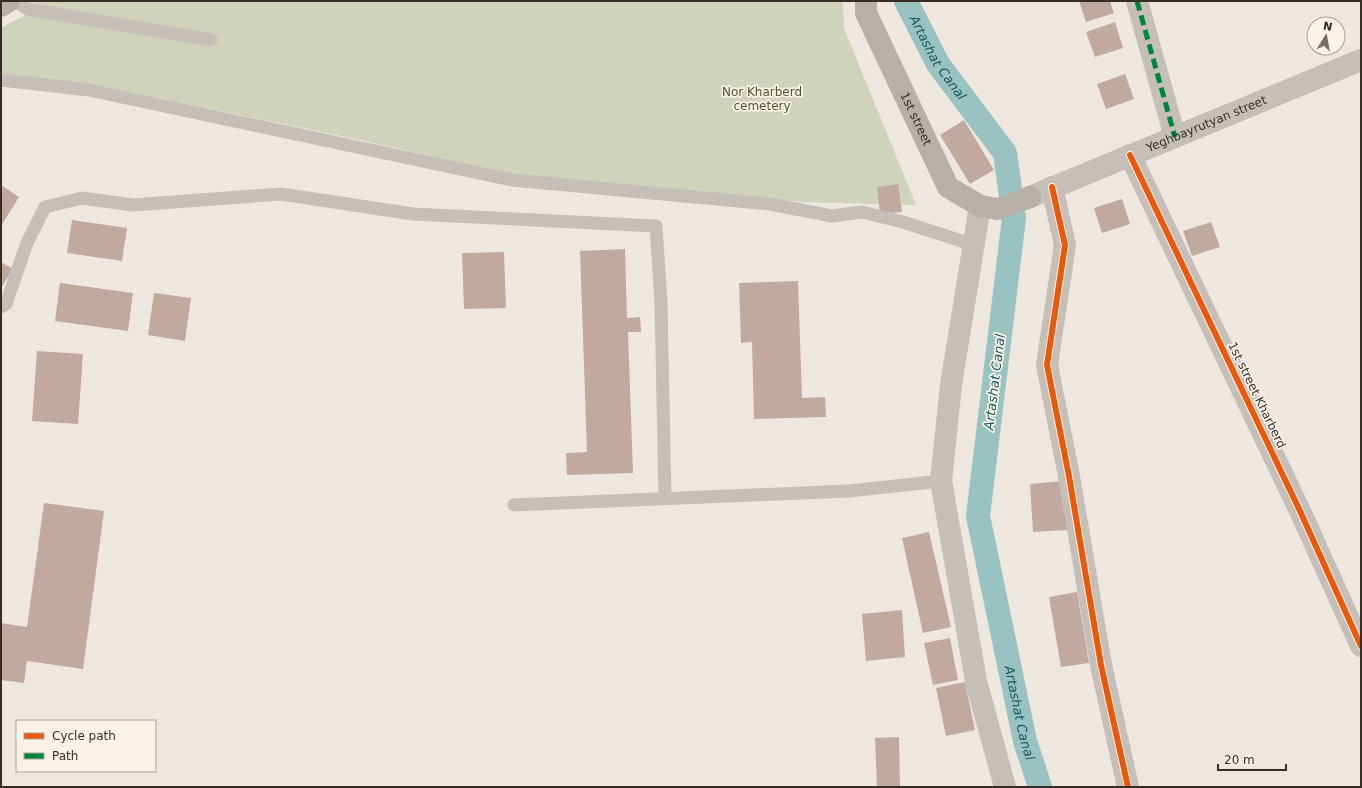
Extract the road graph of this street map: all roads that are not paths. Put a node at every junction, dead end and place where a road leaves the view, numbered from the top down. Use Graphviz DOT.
graph roads {
  1 [pos="9,1"];
  2 [pos="16,1"];
  3 [pos="866,1"];
  4 [pos="1137,1"];
  5 [pos="1,6"];
  6 [pos="211,40"];
  7 [pos="1361,60"];
  8 [pos="1,80"];
  9 [pos="1175,137"];
  10 [pos="1130,155"];
  11 [pos="1052,188"];
  12 [pos="1030,197"];
  13 [pos="989,207"];
  14 [pos="974,245"];
  15 [pos="1,307"];
  16 [pos="941,481"];
  17 [pos="665,499"];
  18 [pos="514,505"];
  19 [pos="1361,646"];
  20 [pos="1005,787"];
  21 [pos="1128,787"];
  1 -- 5 [label="main road"];
  2 -- 6 [label="lane"];
  3 -- 13 [label="main road, 1st street"];
  4 -- 9 [label="street"];
  7 -- 9 [label="street, Yeghbayrutyan street"];
  8 -- 14 [label="lane"];
  9 -- 10 [label="street, Yeghbayrutyan street"];
  10 -- 11 [label="street, Yeghbayrutyan street"];
  10 -- 19 [label="street, 1st street Kharberd"];
  11 -- 12 [label="street, Yeghbayrutyan street"];
  11 -- 21 [label="street"];
  12 -- 13 [label="main road"];
  13 -- 14 [label="street"];
  14 -- 16 [label="street"];
  15 -- 17 [label="lane"];
  16 -- 17 [label="lane"];
  16 -- 20 [label="street"];
  17 -- 18 [label="lane"];
}
